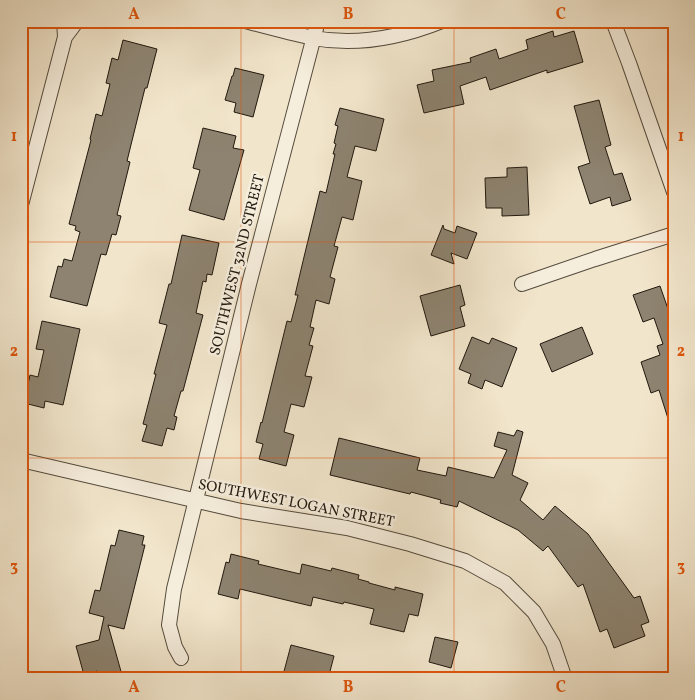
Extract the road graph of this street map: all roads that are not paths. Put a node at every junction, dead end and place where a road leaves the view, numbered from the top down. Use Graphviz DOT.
graph roads {
  1 [pos="64,21"];
  2 [pos="77,21"];
  3 [pos="245,21"];
  4 [pos="318,21"];
  5 [pos="442,21"];
  6 [pos="613,21"];
  7 [pos="65,38"];
  8 [pos="314,38"];
  9 [pos="674,192"];
  10 [pos="21,205"];
  11 [pos="674,234"];
  12 [pos="522,284"];
  13 [pos="21,460"];
  14 [pos="195,500"];
  15 [pos="182,658"];
  16 [pos="565,679"];
  1 -- 7 [label="street"];
  2 -- 7 [label="street"];
  3 -- 8 [label="street"];
  4 -- 8 [label="street, SOUTHWEST 32ND STREET"];
  5 -- 8 [label="street"];
  6 -- 9 [label="street"];
  7 -- 10 [label="street"];
  8 -- 14 [label="street, SOUTHWEST 32ND STREET"];
  11 -- 12 [label="street"];
  13 -- 14 [label="street, SOUTHWEST LOGAN STREET"];
  14 -- 15 [label="street, SOUTHWEST 32ND STREET"];
  14 -- 16 [label="street, SOUTHWEST LOGAN STREET"];
}
